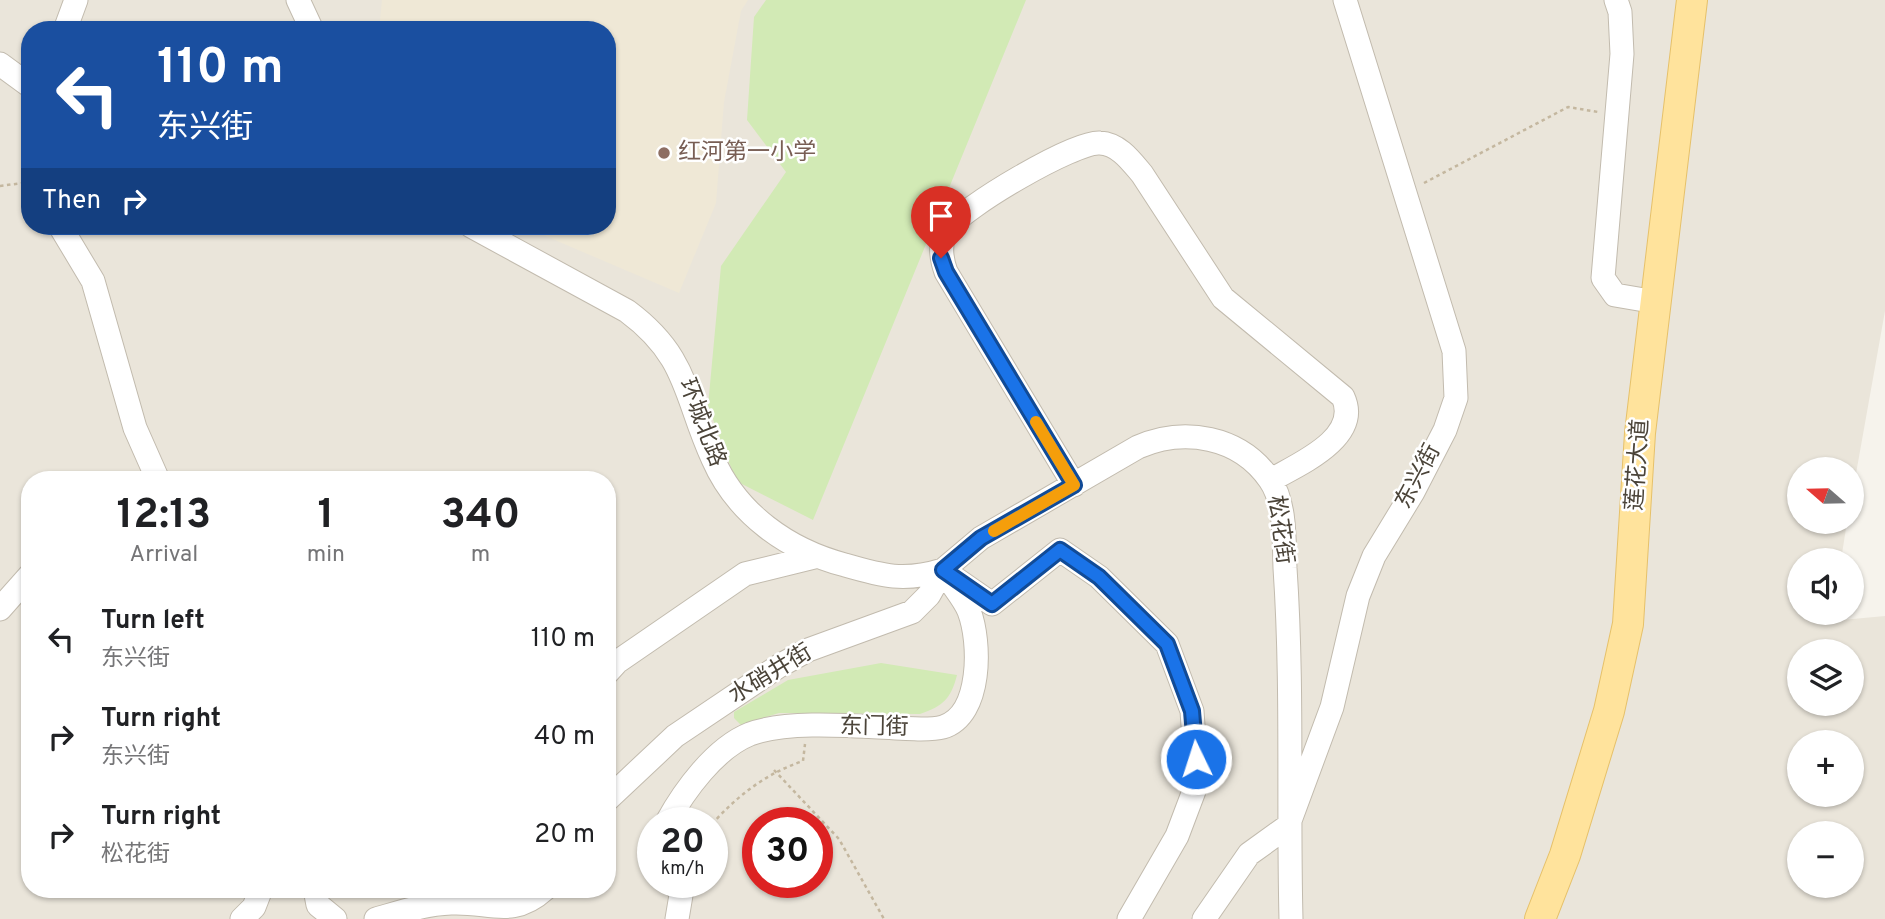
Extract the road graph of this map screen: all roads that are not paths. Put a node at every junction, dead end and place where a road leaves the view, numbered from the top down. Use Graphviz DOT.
graph roads {
  1 [pos="76,0"];
  2 [pos="298,0"];
  3 [pos="1345,0"];
  4 [pos="1616,0"];
  5 [pos="1692,0"];
  6 [pos="68,21"];
  7 [pos="308,21"];
  8 [pos="0,64"];
  9 [pos="21,79"];
  10 [pos="65,235"];
  11 [pos="487,235"];
  12 [pos="1656,302"];
  13 [pos="154,471"];
  14 [pos="1271,481"];
  15 [pos="1074,485"];
  16 [pos="814,557"];
  17 [pos="943,570"];
  18 [pos="21,585"];
  19 [pos="0,609"];
  20 [pos="616,663"];
  21 [pos="616,792"];
  22 [pos="675,807"];
  23 [pos="1289,826"];
  24 [pos="258,898"];
  25 [pos="317,898"];
  26 [pos="538,898"];
  27 [pos="680,898"];
  28 [pos="242,919"];
  29 [pos="335,919"];
  30 [pos="376,919"];
  31 [pos="677,919"];
  32 [pos="1129,919"];
  33 [pos="1204,919"];
  34 [pos="1291,919"];
  35 [pos="1540,919"];
  1 -- 6 [label="street"];
  2 -- 7 [label="street"];
  3 -- 23 [label="street, 东兴街"];
  4 -- 12 [label="street"];
  5 -- 12 [label="main road, 莲花大道"];
  8 -- 9 [label="street"];
  10 -- 13 [label="street"];
  11 -- 16 [label="street, 环城北路"];
  12 -- 35 [label="main road, 莲花大道"];
  14 -- 15 [label="street, 松花街"];
  14 -- 15 [label="street"];
  14 -- 23 [label="street, 松花街"];
  15 -- 17 [label="street, 松花街"];
  16 -- 17 [label="street, 环城北路"];
  16 -- 20 [label="street"];
  17 -- 21 [label="street, 水硝井街"];
  17 -- 22 [label="street, 东门街"];
  17 -- 32 [label="street"];
  18 -- 19 [label="street"];
  23 -- 33 [label="street"];
  23 -- 34 [label="street, 松花街"];
  24 -- 28 [label="street"];
  25 -- 29 [label="street"];
  26 -- 30 [label="street"];
  27 -- 31 [label="street"];
}
